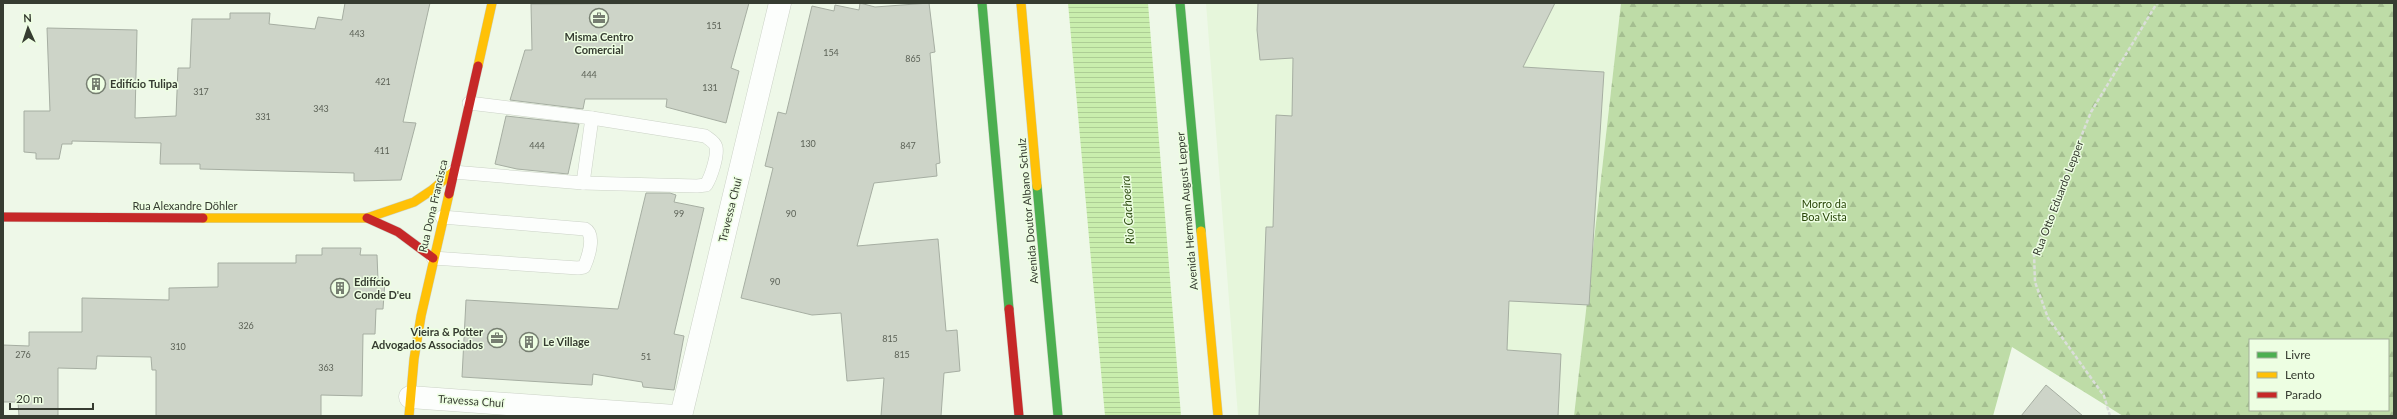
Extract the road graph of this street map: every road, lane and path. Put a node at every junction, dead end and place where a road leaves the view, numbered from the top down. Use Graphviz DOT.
graph roads {
  1 [pos="492,3"];
  2 [pos="780,3"];
  3 [pos="982,3"];
  4 [pos="1021,3"];
  5 [pos="1180,3"];
  6 [pos="2157,3"];
  7 [pos="469,103"];
  8 [pos="592,118"];
  9 [pos="452,172"];
  10 [pos="583,183"];
  11 [pos="3,217"];
  12 [pos="442,217"];
  13 [pos="367,218"];
  14 [pos="434,258"];
  15 [pos="410,407"];
  16 [pos="675,416"];
  17 [pos="681,416"];
  18 [pos="1019,416"];
  19 [pos="1058,416"];
  20 [pos="1218,416"];
  21 [pos="2110,416"];
  1 -- 7 [label="main road, Rua Dona Francisca"];
  2 -- 17 [label="street, Travessa Chuí"];
  3 -- 18 [label="main road"];
  4 -- 19 [label="main road, Avenida Doutor Albano Schulz"];
  5 -- 20 [label="main road, Avenida Hermann August Lepper"];
  6 -- 21 [label="path, Rua Otto Eduardo Lepper"];
  7 -- 8 [label="lane"];
  7 -- 9 [label="main road, Rua Dona Francisca"];
  8 -- 10 [label="lane"];
  8 -- 10 [label="lane"];
  9 -- 10 [label="lane"];
  9 -- 12 [label="main road, Rua Dona Francisca"];
  9 -- 13 [label="main road, Rua Alexandre Döhler"];
  11 -- 13 [label="main road, Rua Alexandre Döhler"];
  12 -- 14 [label="main road, Rua Dona Francisca"];
  12 -- 14 [label="lane"];
  13 -- 14 [label="main road, Rua Alexandre Döhler"];
  14 -- 15 [label="main road, Rua Dona Francisca"];
  15 -- 16 [label="street, Travessa Chuí"];
}
